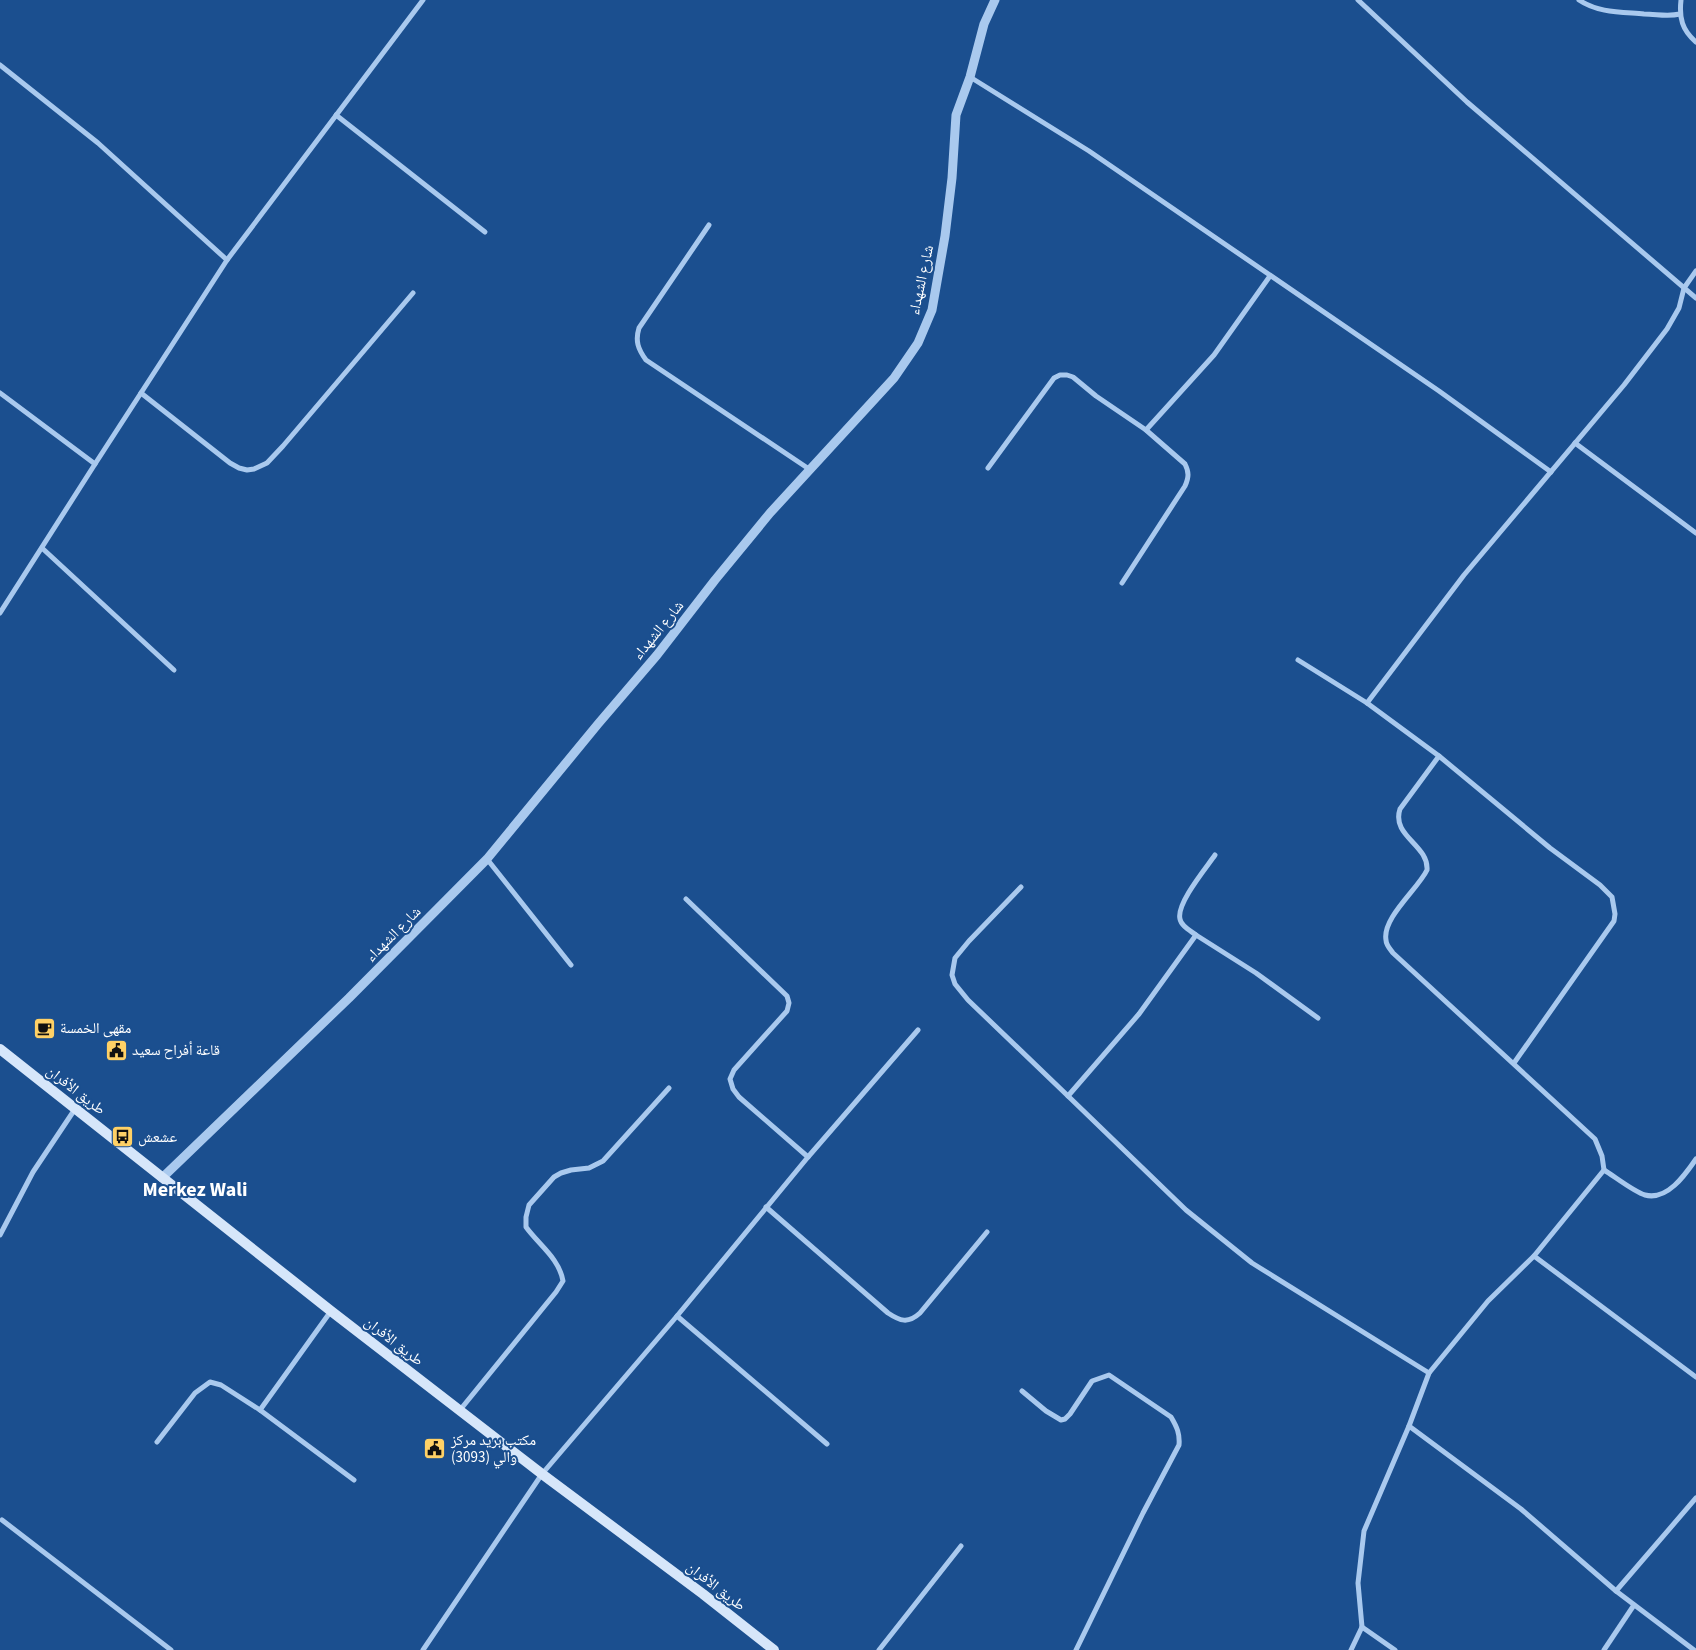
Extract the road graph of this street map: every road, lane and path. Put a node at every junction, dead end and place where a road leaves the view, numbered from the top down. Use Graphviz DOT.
graph roads {
  1 [pos="423,0"];
  2 [pos="995,0"];
  3 [pos="1358,0"];
  4 [pos="1579,0"];
  5 [pos="1681,0"];
  6 [pos="1680,14"];
  7 [pos="1696,42"];
  8 [pos="0,65"];
  9 [pos="970,77"];
  10 [pos="336,115"];
  11 [pos="709,225"];
  12 [pos="485,232"];
  13 [pos="227,260"];
  14 [pos="1696,271"];
  15 [pos="1270,276"];
  16 [pos="1684,288"];
  17 [pos="412,293"];
  18 [pos="1696,298"];
  19 [pos="0,393"];
  20 [pos="141,393"];
  21 [pos="1146,430"];
  22 [pos="1576,443"];
  23 [pos="95,464"];
  24 [pos="988,468"];
  25 [pos="809,469"];
  26 [pos="1551,472"];
  27 [pos="1696,533"];
  28 [pos="42,548"];
  29 [pos="1122,582"];
  30 [pos="0,613"];
  31 [pos="1298,660"];
  32 [pos="174,670"];
  33 [pos="1367,703"];
  34 [pos="1439,756"];
  35 [pos="1215,855"];
  36 [pos="487,859"];
  37 [pos="1021,887"];
  38 [pos="686,899"];
  39 [pos="1196,935"];
  40 [pos="570,965"];
  41 [pos="1318,1018"];
  42 [pos="918,1030"];
  43 [pos="0,1050"];
  44 [pos="1514,1063"];
  45 [pos="669,1088"];
  46 [pos="1068,1096"];
  47 [pos="76,1108"];
  48 [pos="808,1157"];
  49 [pos="1696,1159"];
  50 [pos="1604,1170"];
  51 [pos="162,1178"];
  52 [pos="766,1207"];
  53 [pos="987,1232"];
  54 [pos="0,1235"];
  55 [pos="1534,1256"];
  56 [pos="330,1311"];
  57 [pos="677,1316"];
  58 [pos="1429,1373"];
  59 [pos="1696,1377"];
  60 [pos="1022,1391"];
  61 [pos="260,1410"];
  62 [pos="460,1410"];
  63 [pos="1409,1426"];
  64 [pos="157,1442"];
  65 [pos="827,1444"];
  66 [pos="542,1474"];
  67 [pos="354,1480"];
  68 [pos="1696,1498"];
  69 [pos="2,1520"];
  70 [pos="961,1546"];
  71 [pos="1616,1591"];
  72 [pos="1634,1605"];
  73 [pos="1362,1627"];
  74 [pos="171,1650"];
  75 [pos="423,1650"];
  76 [pos="774,1650"];
  77 [pos="879,1650"];
  78 [pos="1076,1650"];
  79 [pos="1351,1650"];
  80 [pos="1395,1650"];
  81 [pos="1604,1650"];
  82 [pos="1694,1650"];
  1 -- 10 [label="street"];
  2 -- 9 [label="street, شارع الشهداء"];
  3 -- 16 [label="street"];
  4 -- 6 [label="street"];
  5 -- 6 [label="street"];
  6 -- 7 [label="street"];
  8 -- 13 [label="street"];
  9 -- 15 [label="street"];
  9 -- 25 [label="street, شارع الشهداء"];
  10 -- 12 [label="street"];
  10 -- 13 [label="street"];
  11 -- 25 [label="street"];
  13 -- 20 [label="street"];
  14 -- 16 [label="street"];
  15 -- 21 [label="street"];
  15 -- 26 [label="street"];
  16 -- 18 [label="street"];
  16 -- 22 [label="street"];
  17 -- 20 [label="street"];
  19 -- 23 [label="street"];
  20 -- 23 [label="street"];
  21 -- 24 [label="street"];
  21 -- 29 [label="street"];
  22 -- 26 [label="street"];
  22 -- 27 [label="street"];
  23 -- 28 [label="street"];
  25 -- 36 [label="street, شارع الشهداء"];
  26 -- 33 [label="street"];
  28 -- 30 [label="street"];
  28 -- 32 [label="street"];
  31 -- 33 [label="street"];
  33 -- 34 [label="street"];
  34 -- 44 [label="street"];
  34 -- 44 [label="street"];
  35 -- 39 [label="street"];
  36 -- 40 [label="street"];
  36 -- 51 [label="street, شارع الشهداء"];
  37 -- 46 [label="street"];
  38 -- 48 [label="street"];
  39 -- 41 [label="street"];
  39 -- 46 [label="street"];
  42 -- 48 [label="street"];
  43 -- 47 [label="main road, طريق الأفران"];
  44 -- 50 [label="street"];
  45 -- 62 [label="street"];
  46 -- 58 [label="street"];
  47 -- 51 [label="main road, طريق الأفران"];
  47 -- 54 [label="street"];
  48 -- 52 [label="street"];
  49 -- 50 [label="street"];
  50 -- 55 [label="street"];
  51 -- 56 [label="main road, طريق الأفران"];
  52 -- 53 [label="street"];
  52 -- 57 [label="street"];
  55 -- 58 [label="street"];
  55 -- 59 [label="street"];
  56 -- 61 [label="street"];
  56 -- 62 [label="main road, طريق الأفران"];
  57 -- 65 [label="street"];
  57 -- 66 [label="street"];
  58 -- 63 [label="street"];
  60 -- 78 [label="street"];
  61 -- 64 [label="street"];
  61 -- 67 [label="street"];
  62 -- 66 [label="main road, طريق الأفران"];
  63 -- 71 [label="street"];
  63 -- 73 [label="street"];
  66 -- 75 [label="street"];
  66 -- 76 [label="main road, طريق الأفران"];
  68 -- 71 [label="street"];
  69 -- 74 [label="street"];
  70 -- 77 [label="street"];
  71 -- 72 [label="street"];
  72 -- 81 [label="street"];
  72 -- 82 [label="street"];
  73 -- 79 [label="street"];
  73 -- 80 [label="street"];
}
